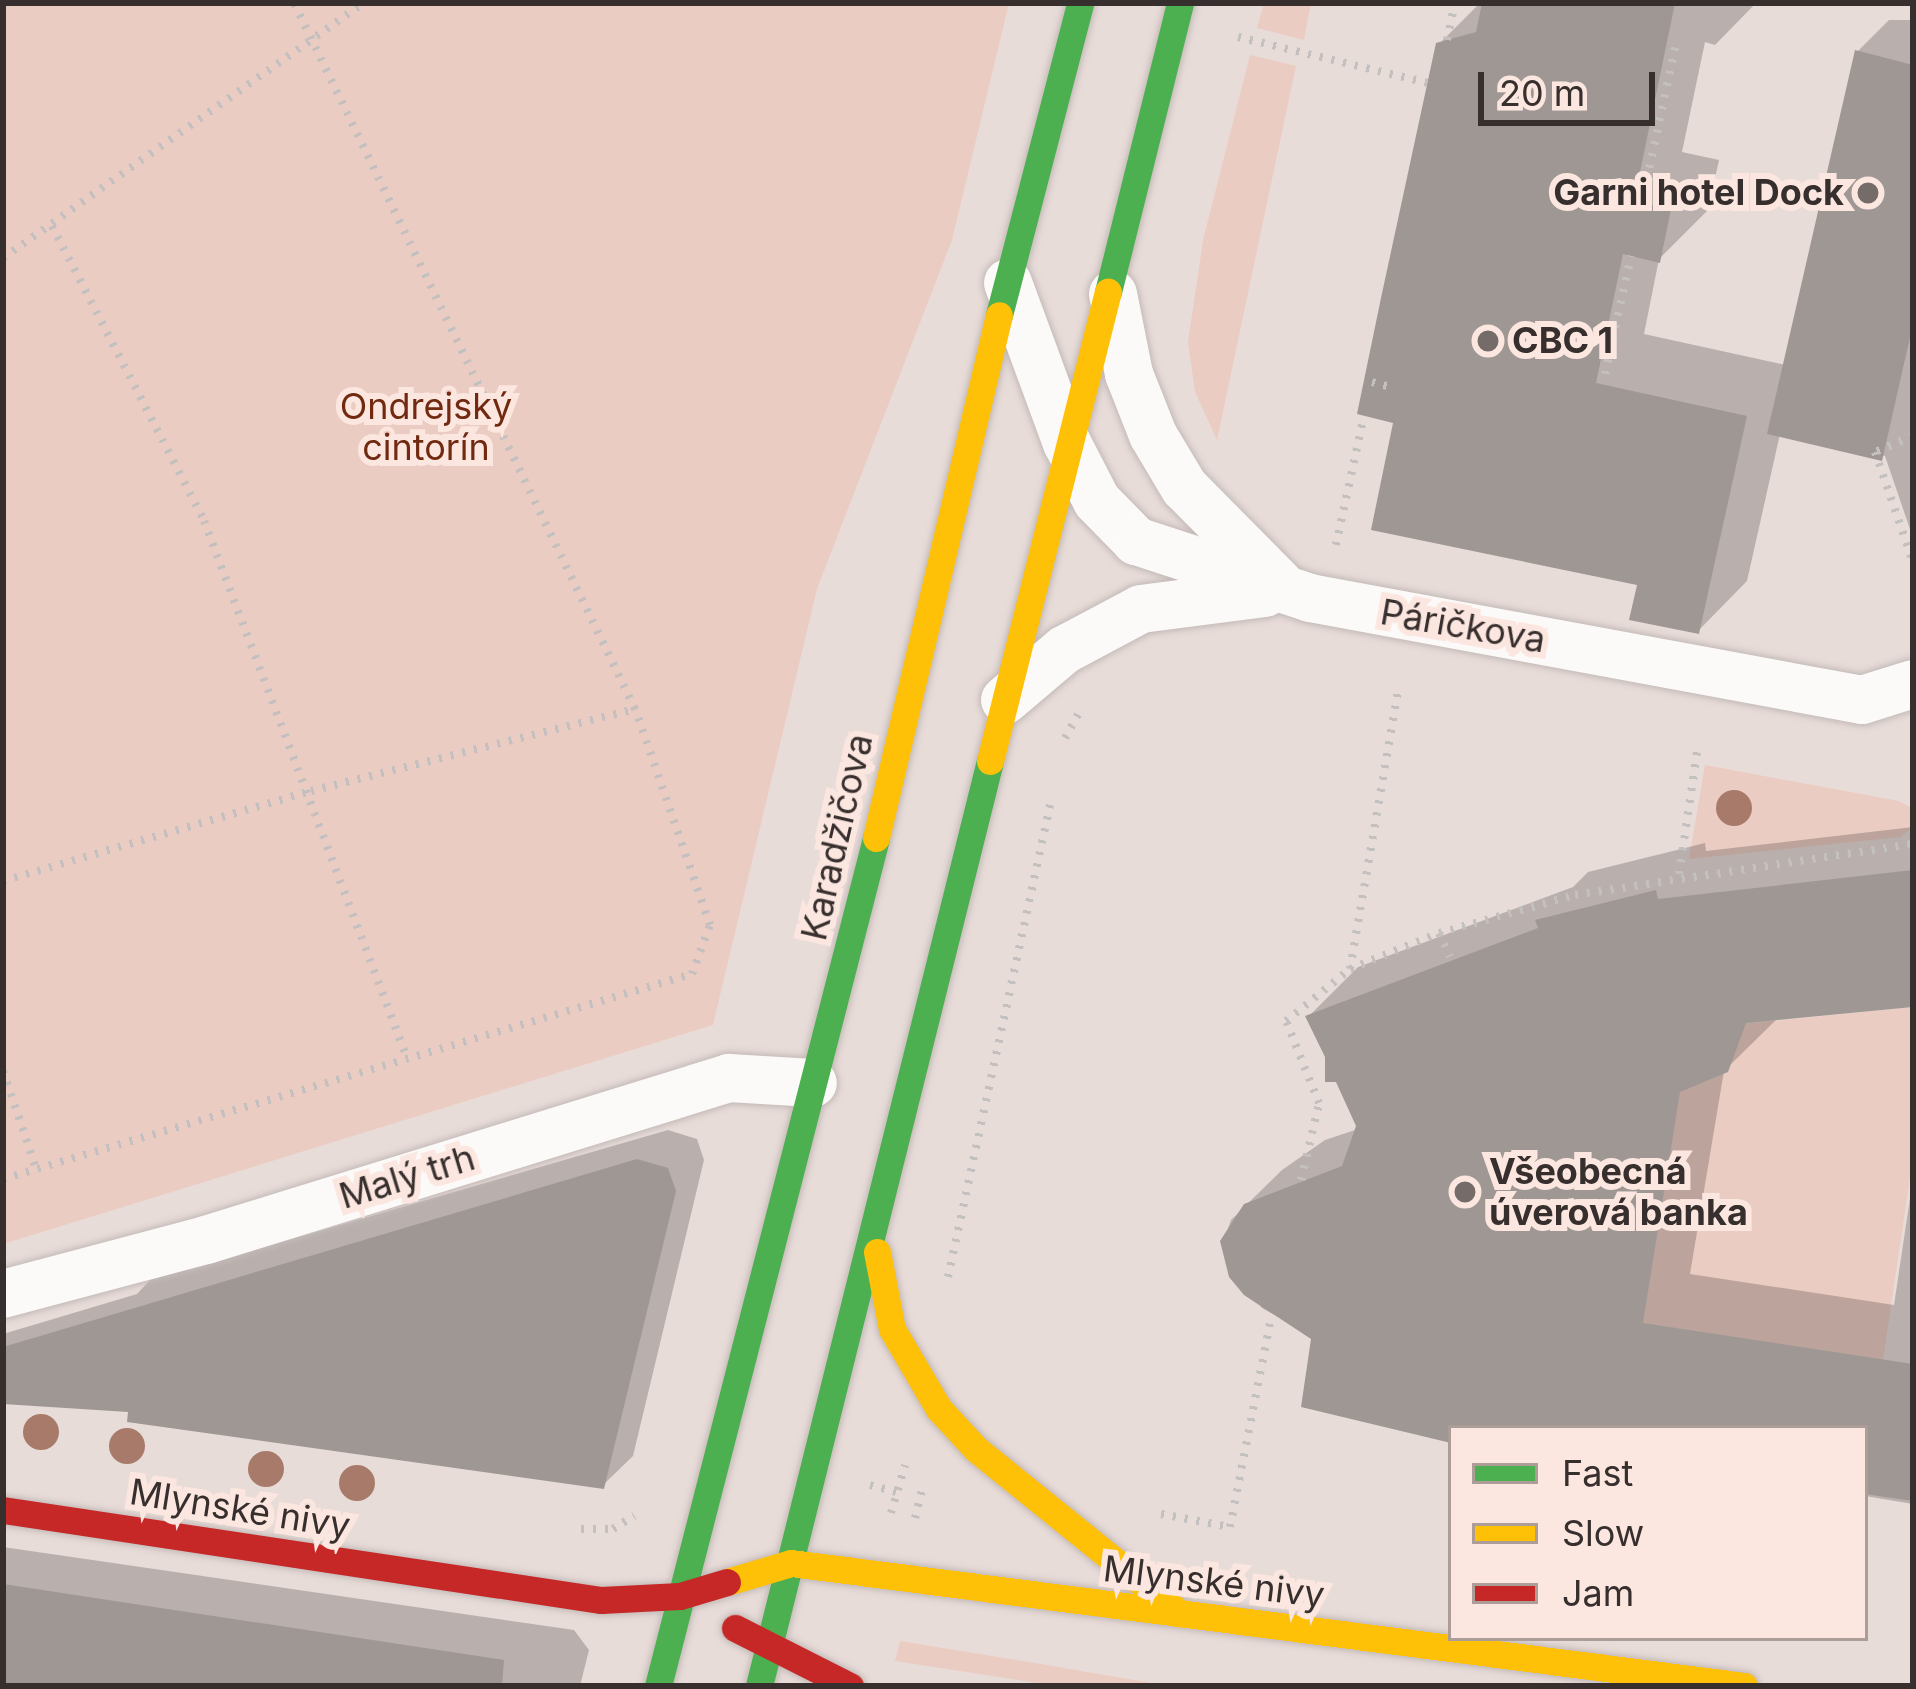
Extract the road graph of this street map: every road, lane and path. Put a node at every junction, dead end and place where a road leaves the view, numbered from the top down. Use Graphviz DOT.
graph roads {
  1 [pos="294,3"];
  2 [pos="363,3"];
  3 [pos="1080,3"];
  4 [pos="1180,3"];
  5 [pos="1455,3"];
  6 [pos="1238,37"];
  7 [pos="314,38"];
  8 [pos="1677,39"];
  9 [pos="1447,40"];
  10 [pos="1428,82"];
  11 [pos="1642,203"];
  12 [pos="52,226"];
  13 [pos="1631,256"];
  14 [pos="3,259"];
  15 [pos="1109,277"];
  16 [pos="1007,283"];
  17 [pos="1605,374"];
  18 [pos="1372,382"];
  19 [pos="1387,386"];
  20 [pos="1364,416"];
  21 [pos="1913,436"];
  22 [pos="1067,443"];
  23 [pos="1336,544"];
  24 [pos="1913,562"];
  25 [pos="1288,592"];
  26 [pos="1913,684"];
  27 [pos="1399,686"];
  28 [pos="1005,700"];
  29 [pos="1084,703"];
  30 [pos="635,709"];
  31 [pos="1698,746"];
  32 [pos="1058,764"];
  33 [pos="1054,787"];
  34 [pos="311,791"];
  35 [pos="1913,844"];
  36 [pos="1679,874"];
  37 [pos="3,881"];
  38 [pos="1439,933"];
  39 [pos="1450,956"];
  40 [pos="1350,969"];
  41 [pos="407,1058"];
  42 [pos="3,1071"];
  43 [pos="813,1083"];
  44 [pos="35,1168"];
  45 [pos="3,1179"];
  46 [pos="1301,1180"];
  47 [pos="874,1236"];
  48 [pos="3,1294"];
  49 [pos="954,1299"];
  50 [pos="1270,1318"];
  51 [pos="917,1455"];
  52 [pos="3,1510"];
  53 [pos="890,1515"];
  54 [pos="1230,1527"];
  55 [pos="790,1562"];
  56 [pos="680,1596"];
  57 [pos="1179,1613"];
  58 [pos="769,1648"];
  59 [pos="658,1686"];
  60 [pos="759,1686"];
  61 [pos="850,1686"];
  62 [pos="1744,1686"];
  1 -- 7 [label="path"];
  2 -- 7 [label="path"];
  3 -- 16 [label="main road, Karadžičova"];
  4 -- 15 [label="main road"];
  5 -- 9 [label="path"];
  6 -- 10 [label="path"];
  7 -- 12 [label="path"];
  7 -- 30 [label="path"];
  8 -- 11 [label="path"];
  12 -- 14 [label="path"];
  12 -- 34 [label="path"];
  13 -- 17 [label="path"];
  15 -- 22 [label="main road"];
  15 -- 25 [label="street"];
  16 -- 22 [label="street, Páričkova"];
  16 -- 43 [label="main road, Karadžičova"];
  18 -- 19 [label="path"];
  20 -- 23 [label="path"];
  21 -- 24 [label="path"];
  22 -- 25 [label="street, Páričkova"];
  22 -- 28 [label="main road"];
  25 -- 26 [label="street, Páričkova"];
  25 -- 28 [label="street"];
  27 -- 40 [label="path"];
  28 -- 47 [label="main road"];
  29 -- 32 [label="path"];
  30 -- 34 [label="path"];
  30 -- 41 [label="path"];
  31 -- 36 [label="path"];
  33 -- 49 [label="path"];
  34 -- 37 [label="path"];
  34 -- 41 [label="path"];
  35 -- 36 [label="path"];
  36 -- 38 [label="path"];
  38 -- 39 [label="path"];
  38 -- 40 [label="path"];
  40 -- 46 [label="path"];
  41 -- 44 [label="path"];
  42 -- 44 [label="path"];
  43 -- 48 [label="street, Malý trh"];
  43 -- 56 [label="main road, Karadžičova"];
  44 -- 45 [label="path"];
  47 -- 55 [label="main road"];
  47 -- 57 [label="main road"];
  50 -- 54 [label="path"];
  51 -- 53 [label="path"];
  52 -- 56 [label="main road, Mlynské nivy"];
  55 -- 56 [label="main road, Mlynské nivy"];
  55 -- 57 [label="main road, Mlynské nivy"];
  55 -- 58 [label="main road"];
  56 -- 58 [label="main road"];
  56 -- 59 [label="main road, Karadžičova"];
  57 -- 62 [label="main road, Mlynské nivy"];
  58 -- 60 [label="main road"];
  58 -- 61 [label="main road"];
}
